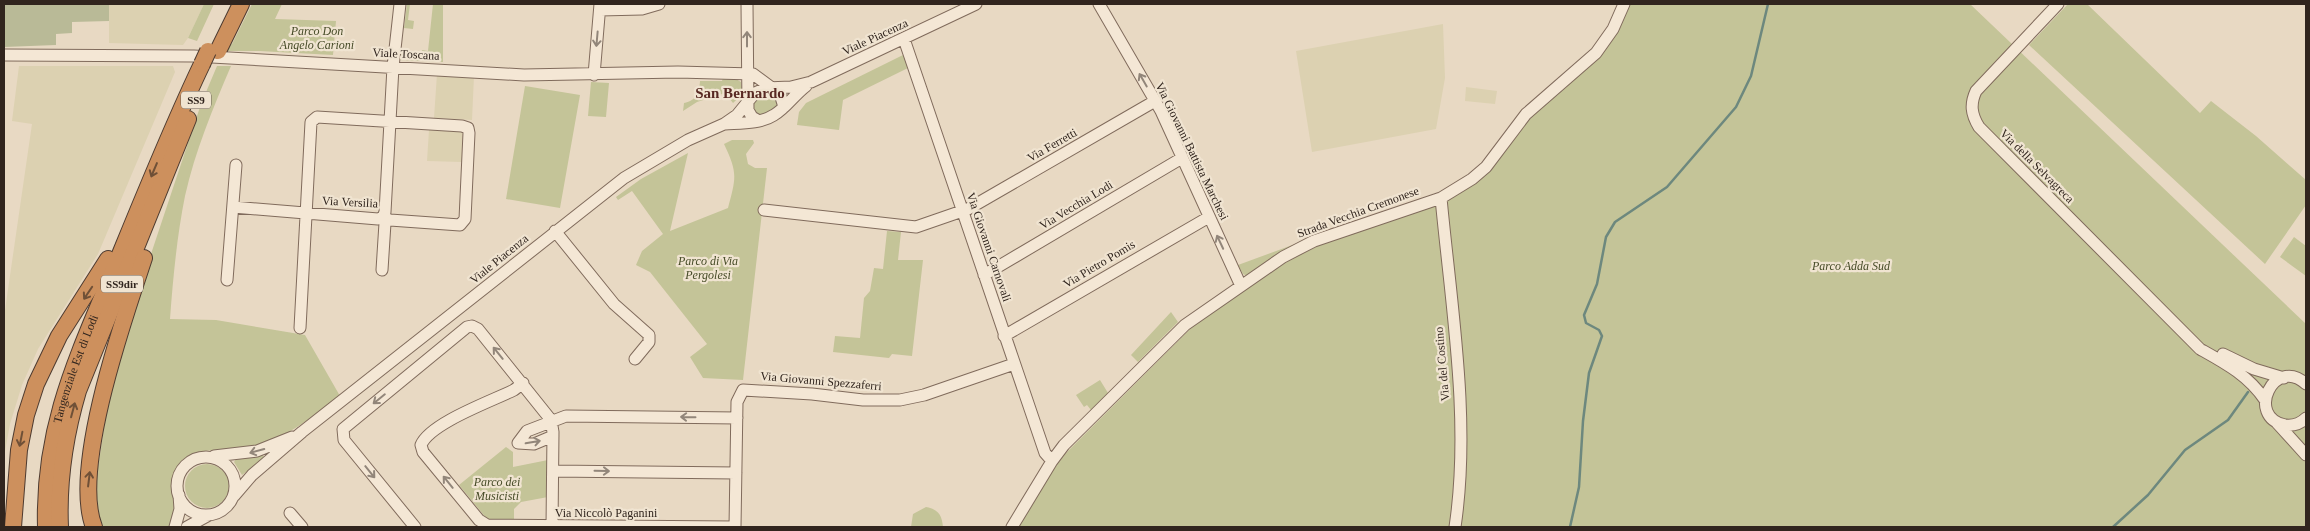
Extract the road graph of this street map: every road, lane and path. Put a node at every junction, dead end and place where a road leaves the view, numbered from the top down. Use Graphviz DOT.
graph roads {
  1 [pos="231,4"];
  2 [pos="241,4"];
  3 [pos="400,4"];
  4 [pos="659,4"];
  5 [pos="747,4"];
  6 [pos="976,4"];
  7 [pos="1099,4"];
  8 [pos="1624,4"];
  9 [pos="2058,4"];
  10 [pos="600,7"];
  11 [pos="904,39"];
  12 [pos="4,55"];
  13 [pos="210,57"];
  14 [pos="393,67"];
  15 [pos="748,73"];
  16 [pos="594,74"];
  17 [pos="811,82"];
  18 [pos="773,88"];
  19 [pos="749,98"];
  20 [pos="1155,101"];
  21 [pos="784,107"];
  22 [pos="759,121"];
  23 [pos="390,122"];
  24 [pos="724,124"];
  25 [pos="1182,158"];
  26 [pos="236,165"];
  27 [pos="153,191"];
  28 [pos="1441,198"];
  29 [pos="233,207"];
  30 [pos="764,210"];
  31 [pos="962,212"];
  32 [pos="306,213"];
  33 [pos="383,217"];
  34 [pos="1209,217"];
  35 [pos="555,231"];
  36 [pos="382,270"];
  37 [pos="984,275"];
  38 [pos="227,280"];
  39 [pos="1240,286"];
  40 [pos="300,328"];
  41 [pos="2188,335"];
  42 [pos="1004,336"];
  43 [pos="404,351"];
  44 [pos="395,359"];
  45 [pos="635,359"];
  46 [pos="422,364"];
  47 [pos="1014,364"];
  48 [pos="2306,369"];
  49 [pos="2284,378"];
  50 [pos="402,380"];
  51 [pos="2302,381"];
  52 [pos="523,383"];
  53 [pos="2265,400"];
  54 [pos="737,418"];
  55 [pos="2306,418"];
  56 [pos="551,420"];
  57 [pos="2274,420"];
  58 [pos="302,432"];
  59 [pos="553,436"];
  60 [pos="2306,455"];
  61 [pos="207,457"];
  62 [pos="1052,461"];
  63 [pos="553,471"];
  64 [pos="736,472"];
  65 [pos="178,493"];
  66 [pos="234,496"];
  67 [pos="290,513"];
  68 [pos="209,514"];
  69 [pos="477,524"];
  70 [pos="13,527"];
  71 [pos="46,527"];
  72 [pos="60,527"];
  73 [pos="94,527"];
  74 [pos="175,527"];
  75 [pos="188,527"];
  76 [pos="302,527"];
  77 [pos="415,527"];
  78 [pos="552,527"];
  79 [pos="735,527"];
  80 [pos="1012,527"];
  81 [pos="1455,527"];
  1 -- 13 [label="highway"];
  2 -- 13 [label="highway"];
  3 -- 14 [label="street"];
  4 -- 10 [label="street"];
  15 -- 5 [label="street, one-way"];
  6 -- 11 [label="street, Viale Piacenza"];
  20 -- 7 [label="street, Via Giovanni Battista Marchesi, one-way"];
  8 -- 28 [label="street, Strada Vecchia Cremonese"];
  9 -- 41 [label="street, Via della Selvagreca"];
  10 -- 16 [label="street, one-way"];
  11 -- 17 [label="street, Viale Piacenza"];
  11 -- 31 [label="street, Via Giovanni Carnovali"];
  12 -- 14 [label="street, Viale Toscana"];
  13 -- 27 [label="highway"];
  14 -- 16 [label="street, Viale Toscana"];
  14 -- 23 [label="street"];
  15 -- 16 [label="street, Viale Toscana"];
  15 -- 18 [label="street"];
  15 -- 19 [label="street"];
  17 -- 18 [label="street, Viale Piacenza"];
  17 -- 21 [label="street, Viale Piacenza"];
  18 -- 19 [label="street"];
  18 -- 21 [label="street"];
  19 -- 22 [label="street"];
  19 -- 24 [label="street, Viale Piacenza"];
  20 -- 25 [label="street, Via Giovanni Battista Marchesi"];
  20 -- 31 [label="street, Via Ferretti"];
  21 -- 22 [label="street"];
  22 -- 24 [label="street, Viale Piacenza"];
  23 -- 32 [label="street"];
  23 -- 33 [label="street"];
  23 -- 33 [label="street, Via Versilia"];
  24 -- 35 [label="street, Viale Piacenza"];
  25 -- 34 [label="street, Via Giovanni Battista Marchesi"];
  25 -- 37 [label="street, Via Vecchia Lodi"];
  26 -- 29 [label="street"];
  27 -- 70 [label="highway, one-way"];
  27 -- 71 [label="highway, Tangenziale Est di Lodi / SS9dir"];
  72 -- 27 [label="highway, Tangenziale Est di Lodi / SS9dir, one-way"];
  73 -- 27 [label="highway, one-way"];
  28 -- 39 [label="street, Strada Vecchia Cremonese"];
  28 -- 81 [label="street, Via del Costino"];
  29 -- 32 [label="street, Via Versilia"];
  29 -- 38 [label="street"];
  30 -- 31 [label="street, Via Ferretti"];
  31 -- 37 [label="street, Via Giovanni Carnovali"];
  32 -- 33 [label="street, Via Versilia"];
  32 -- 40 [label="street"];
  33 -- 36 [label="street"];
  39 -- 34 [label="street, Via Giovanni Battista Marchesi, one-way"];
  34 -- 42 [label="street, Via Pietro Pomis"];
  35 -- 43 [label="street, Viale Piacenza"];
  35 -- 45 [label="street"];
  37 -- 42 [label="street, Via Giovanni Carnovali"];
  39 -- 62 [label="street, Strada Vecchia Cremonese"];
  41 -- 49 [label="street, Via della Selvagreca"];
  41 -- 53 [label="street, Via della Selvagreca"];
  42 -- 47 [label="street, Via Giovanni Carnovali"];
  43 -- 44 [label="street, Viale Piacenza"];
  43 -- 46 [label="street"];
  44 -- 50 [label="street"];
  44 -- 58 [label="street, Viale Piacenza"];
  46 -- 50 [label="street"];
  52 -- 46 [label="street, one-way"];
  47 -- 54 [label="street, Via Giovanni Spezzaferri"];
  47 -- 62 [label="street, Via Giovanni Carnovali"];
  48 -- 51 [label="street"];
  49 -- 51 [label="street, Via della Selvagreca"];
  49 -- 53 [label="street"];
  50 -- 77 [label="street, one-way"];
  52 -- 56 [label="street"];
  69 -- 52 [label="street, one-way"];
  53 -- 57 [label="street, Via della Selvagreca"];
  54 -- 56 [label="street, one-way"];
  54 -- 64 [label="street"];
  55 -- 57 [label="street"];
  56 -- 59 [label="street"];
  56 -- 59 [label="street, one-way"];
  57 -- 60 [label="street, Via della Selvagreca"];
  58 -- 61 [label="street, Viale Piacenza, one-way"];
  58 -- 66 [label="street, Viale Piacenza"];
  59 -- 63 [label="street"];
  61 -- 65 [label="street"];
  61 -- 66 [label="street"];
  62 -- 80 [label="street, Strada Vecchia Cremonese"];
  63 -- 64 [label="street, one-way"];
  63 -- 78 [label="street"];
  64 -- 79 [label="street"];
  65 -- 68 [label="street"];
  65 -- 74 [label="street"];
  66 -- 68 [label="street"];
  67 -- 76 [label="street"];
  68 -- 75 [label="street"];
  69 -- 78 [label="street, Via Niccolò Paganini"];
  78 -- 79 [label="street, Via Niccolò Paganini"];
}
